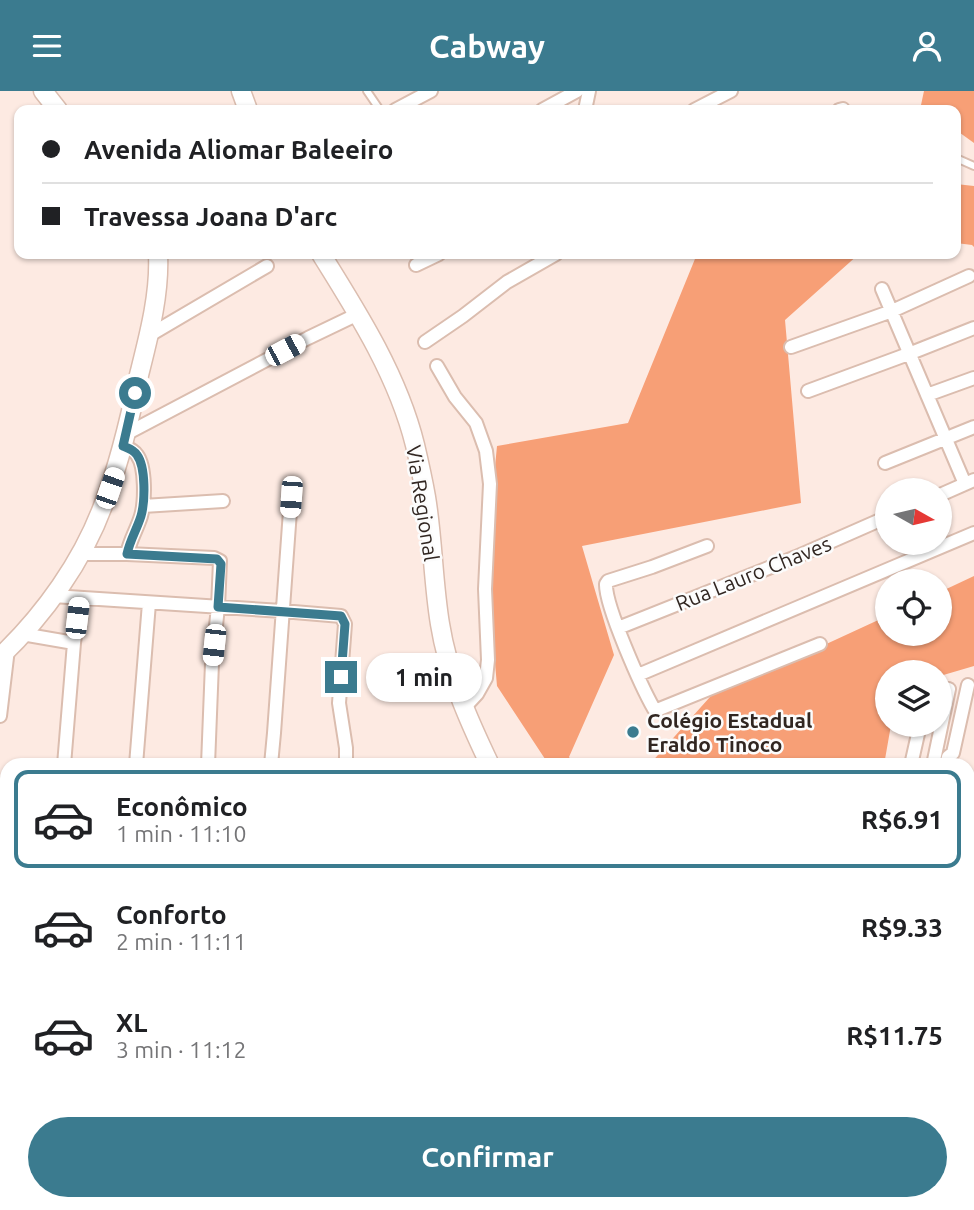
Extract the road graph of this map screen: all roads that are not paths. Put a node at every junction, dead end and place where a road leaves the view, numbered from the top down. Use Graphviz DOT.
graph roads {
  1 [pos="43,91"];
  2 [pos="431,91"];
  3 [pos="577,91"];
  4 [pos="731,91"];
  5 [pos="54,105"];
  6 [pos="404,105"];
  7 [pos="551,105"];
  8 [pos="704,105"];
  9 [pos="158,259"];
  10 [pos="324,259"];
  11 [pos="429,259"];
  12 [pos="546,259"];
  13 [pos="416,265"];
  14 [pos="267,266"];
  15 [pos="969,276"];
  16 [pos="882,289"];
  17 [pos="892,310"];
  18 [pos="358,314"];
  19 [pos="974,328"];
  20 [pos="148,336"];
  21 [pos="425,342"];
  22 [pos="791,347"];
  23 [pos="911,353"];
  24 [pos="437,366"];
  25 [pos="974,378"];
  26 [pos="807,390"];
  27 [pos="928,395"];
  28 [pos="974,427"];
  29 [pos="945,438"];
  30 [pos="124,440"];
  31 [pos="885,463"];
  32 [pos="971,485"];
  33 [pos="952,491"];
  34 [pos="291,497"];
  35 [pos="223,501"];
  36 [pos="143,506"];
  37 [pos="875,522"];
  38 [pos="974,533"];
  39 [pos="707,546"];
  40 [pos="81,554"];
  41 [pos="127,554"];
  42 [pos="52,596"];
  43 [pos="80,598"];
  44 [pos="149,603"];
  45 [pos="218,607"];
  46 [pos="282,611"];
  47 [pos="618,628"];
  48 [pos="22,634"];
  49 [pos="74,643"];
  50 [pos="820,645"];
  51 [pos="4,653"];
  52 [pos="638,675"];
  53 [pos="971,683"];
  54 [pos="952,687"];
  55 [pos="464,708"];
  56 [pos="0,716"];
  57 [pos="917,737"];
  58 [pos="937,737"];
  59 [pos="65,758"];
  60 [pos="137,758"];
  61 [pos="208,758"];
  62 [pos="272,758"];
  63 [pos="346,758"];
  64 [pos="487,758"];
  65 [pos="913,758"];
  66 [pos="934,758"];
  67 [pos="948,758"];
  1 -- 5 [label="main road"];
  2 -- 6 [label="street"];
  3 -- 7 [label="street"];
  4 -- 8 [label="street"];
  9 -- 20 [label="main road"];
  10 -- 18 [label="main road, Via Regional"];
  11 -- 13 [label="street"];
  12 -- 21 [label="street"];
  14 -- 20 [label="street"];
  15 -- 17 [label="street"];
  16 -- 17 [label="street"];
  17 -- 22 [label="street"];
  17 -- 23 [label="street"];
  18 -- 30 [label="street"];
  18 -- 55 [label="main road, Via Regional"];
  19 -- 23 [label="street"];
  20 -- 30 [label="main road"];
  23 -- 26 [label="street"];
  23 -- 27 [label="street"];
  24 -- 55 [label="street"];
  25 -- 27 [label="street"];
  27 -- 29 [label="street"];
  28 -- 29 [label="street"];
  29 -- 31 [label="street"];
  29 -- 32 [label="street"];
  30 -- 36 [label="street"];
  30 -- 40 [label="main road"];
  32 -- 33 [label="street"];
  34 -- 46 [label="street"];
  35 -- 36 [label="street"];
  36 -- 41 [label="street"];
  37 -- 47 [label="street, Rua Lauro Chaves"];
  38 -- 52 [label="street"];
  39 -- 47 [label="street"];
  40 -- 41 [label="street"];
  40 -- 42 [label="main road"];
  41 -- 45 [label="street"];
  42 -- 43 [label="street"];
  42 -- 48 [label="main road"];
  43 -- 44 [label="street"];
  43 -- 49 [label="street"];
  44 -- 45 [label="street"];
  44 -- 60 [label="street"];
  45 -- 46 [label="street"];
  45 -- 61 [label="street"];
  46 -- 62 [label="street"];
  46 -- 63 [label="street"];
  47 -- 52 [label="street"];
  48 -- 49 [label="street"];
  48 -- 51 [label="main road"];
  49 -- 59 [label="street"];
  50 -- 52 [label="street"];
  51 -- 56 [label="street"];
  53 -- 54 [label="street"];
  53 -- 67 [label="street"];
  55 -- 64 [label="main road, Via Regional"];
  57 -- 65 [label="street"];
  58 -- 66 [label="street"];
}
